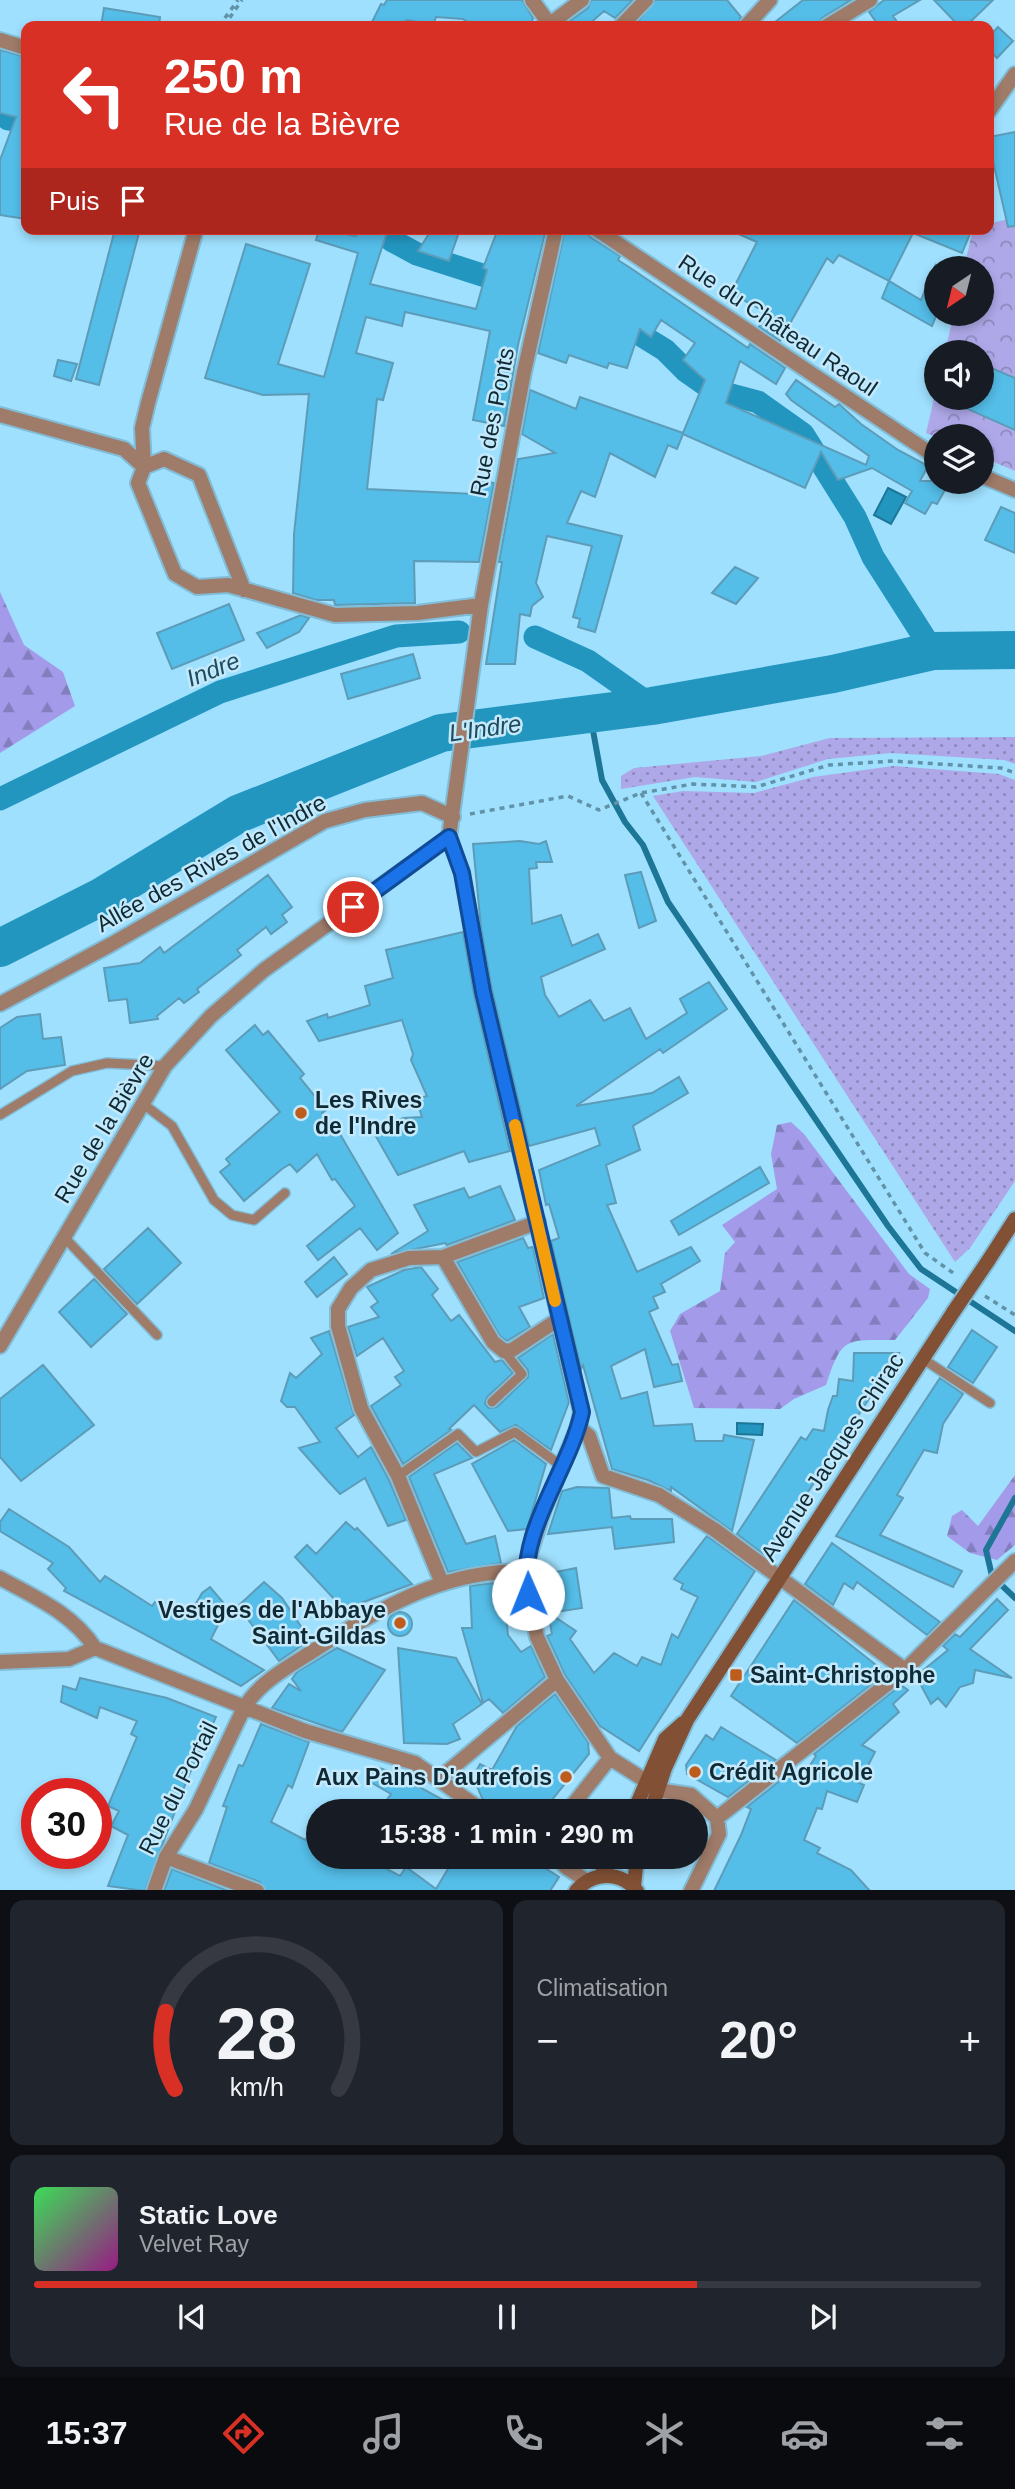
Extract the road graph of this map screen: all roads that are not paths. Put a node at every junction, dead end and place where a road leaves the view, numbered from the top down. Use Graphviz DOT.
graph roads {
  1 [pos="532,0"];
  2 [pos="582,0"];
  3 [pos="646,0"];
  4 [pos="770,0"];
  5 [pos="870,0"];
  6 [pos="547,21"];
  7 [pos="555,21"];
  8 [pos="626,21"];
  9 [pos="751,21"];
  10 [pos="835,21"];
  11 [pos="0,40"];
  12 [pos="21,46"];
  13 [pos="1015,74"];
  14 [pos="994,104"];
  15 [pos="194,235"];
  16 [pos="555,235"];
  17 [pos="605,235"];
  18 [pos="0,415"];
  19 [pos="924,449"];
  20 [pos="144,467"];
  21 [pos="994,481"];
  22 [pos="1015,491"];
  23 [pos="244,590"];
  24 [pos="481,605"];
  25 [pos="454,813"];
  26 [pos="449,837"];
  27 [pos="0,1004"];
  28 [pos="165,1066"];
  29 [pos="142,1103"];
  30 [pos="0,1115"];
  31 [pos="285,1193"];
  32 [pos="1015,1219"];
  33 [pos="538,1222"];
  34 [pos="65,1238"];
  35 [pos="443,1258"];
  36 [pos="559,1320"];
  37 [pos="157,1335"];
  38 [pos="0,1346"];
  39 [pos="504,1351"];
  40 [pos="923,1359"];
  41 [pos="492,1402"];
  42 [pos="990,1404"];
  43 [pos="578,1427"];
  44 [pos="560,1465"];
  45 [pos="398,1476"];
  46 [pos="1015,1561"];
  47 [pos="524,1572"];
  48 [pos="781,1577"];
  49 [pos="0,1578"];
  50 [pos="443,1583"];
  51 [pos="95,1648"];
  52 [pos="0,1662"];
  53 [pos="905,1670"];
  54 [pos="557,1680"];
  55 [pos="244,1708"];
  56 [pos="610,1758"];
  57 [pos="440,1778"];
  58 [pos="652,1786"];
  59 [pos="467,1799"];
  60 [pos="578,1799"];
  61 [pos="643,1799"];
  62 [pos="651,1799"];
  63 [pos="717,1818"];
  64 [pos="166,1857"];
  65 [pos="572,1869"];
  66 [pos="602,1869"];
  67 [pos="637,1869"];
  68 [pos="588,1882"];
  69 [pos="636,1889"];
  70 [pos="154,1890"];
  71 [pos="254,1890"];
  72 [pos="691,1890"];
  1 -- 6 [label="street"];
  2 -- 7 [label="street"];
  3 -- 8 [label="street"];
  4 -- 9 [label="street"];
  5 -- 10 [label="street"];
  11 -- 12 [label="street"];
  13 -- 14 [label="street"];
  15 -- 20 [label="street"];
  16 -- 24 [label="street, Rue des Ponts"];
  17 -- 19 [label="street, Rue du Château Raoul"];
  18 -- 20 [label="street"];
  20 -- 23 [label="street"];
  20 -- 23 [label="street"];
  21 -- 22 [label="street"];
  23 -- 24 [label="street"];
  24 -- 25 [label="street, Rue des Ponts"];
  25 -- 26 [label="street, Rue des Ponts"];
  25 -- 27 [label="street, Allée des Rives de l'Indre"];
  26 -- 28 [label="street, Rue de la Bièvre"];
  26 -- 33 [label="street"];
  28 -- 29 [label="street, Rue de la Bièvre"];
  28 -- 30 [label="lane"];
  29 -- 31 [label="lane"];
  29 -- 34 [label="street, Rue de la Bièvre"];
  32 -- 40 [label="main road, Avenue Jacques Chirac, bridge"];
  33 -- 35 [label="street"];
  33 -- 36 [label="street"];
  34 -- 37 [label="lane"];
  34 -- 38 [label="street, Rue de la Bièvre"];
  35 -- 39 [label="street"];
  35 -- 45 [label="street"];
  36 -- 39 [label="street"];
  36 -- 43 [label="street"];
  39 -- 41 [label="lane"];
  40 -- 42 [label="lane"];
  40 -- 48 [label="main road, Avenue Jacques Chirac"];
  43 -- 44 [label="street"];
  43 -- 48 [label="street"];
  44 -- 45 [label="lane"];
  44 -- 47 [label="street"];
  45 -- 50 [label="street"];
  46 -- 53 [label="street"];
  47 -- 50 [label="street, Rue du Portail"];
  47 -- 54 [label="street"];
  48 -- 53 [label="street"];
  48 -- 58 [label="main road, Avenue Jacques Chirac"];
  49 -- 51 [label="street"];
  50 -- 55 [label="street, Rue du Portail"];
  51 -- 52 [label="street"];
  51 -- 55 [label="street"];
  53 -- 63 [label="street"];
  54 -- 56 [label="street"];
  54 -- 57 [label="street"];
  55 -- 57 [label="street"];
  55 -- 64 [label="street, Rue du Portail"];
  56 -- 58 [label="street"];
  56 -- 60 [label="street"];
  57 -- 59 [label="street"];
  58 -- 61 [label="main road"];
  58 -- 62 [label="main road"];
  58 -- 63 [label="street"];
  63 -- 72 [label="street"];
  64 -- 70 [label="street, Rue du Portail"];
  64 -- 71 [label="street"];
  65 -- 68 [label="street"];
  66 -- 68 [label="main road"];
  67 -- 69 [label="main road"];
  68 -- 69 [label="main road"];
}
